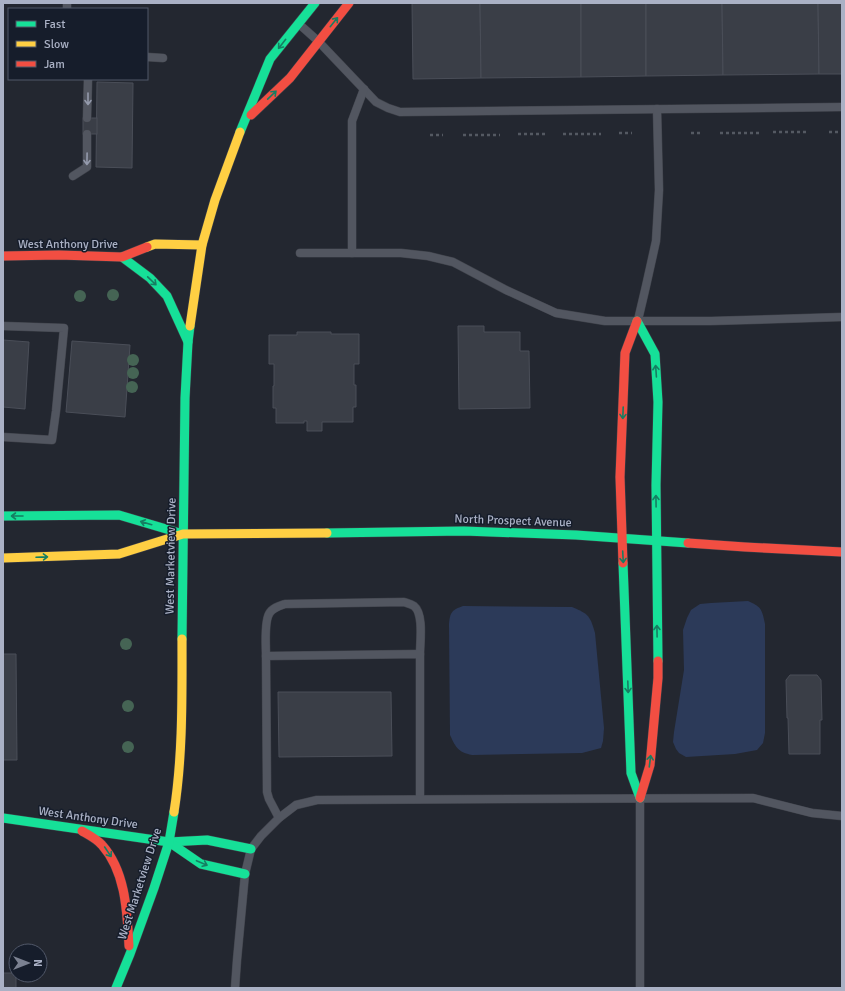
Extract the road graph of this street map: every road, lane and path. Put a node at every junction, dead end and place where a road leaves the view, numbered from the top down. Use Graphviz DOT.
graph roads {
  1 [pos="315,3"];
  2 [pos="349,3"];
  3 [pos="298,23"];
  4 [pos="318,41"];
  5 [pos="148,58"];
  6 [pos="163,58"];
  7 [pos="88,80"];
  8 [pos="364,89"];
  9 [pos="842,107"];
  10 [pos="657,109"];
  11 [pos="87,118"];
  12 [pos="244,122"];
  13 [pos="773,132"];
  14 [pos="809,132"];
  15 [pos="829,132"];
  16 [pos="842,132"];
  17 [pos="619,133"];
  18 [pos="632,133"];
  19 [pos="691,133"];
  20 [pos="703,133"];
  21 [pos="720,133"];
  22 [pos="759,133"];
  23 [pos="87,134"];
  24 [pos="500,134"];
  25 [pos="518,134"];
  26 [pos="545,134"];
  27 [pos="563,134"];
  28 [pos="601,134"];
  29 [pos="430,135"];
  30 [pos="443,135"];
  31 [pos="463,135"];
  32 [pos="73,176"];
  33 [pos="202,244"];
  34 [pos="300,253"];
  35 [pos="352,253"];
  36 [pos="3,256"];
  37 [pos="122,257"];
  38 [pos="842,318"];
  39 [pos="637,321"];
  40 [pos="3,326"];
  41 [pos="188,342"];
  42 [pos="3,437"];
  43 [pos="3,516"];
  44 [pos="183,534"];
  45 [pos="622,539"];
  46 [pos="656,540"];
  47 [pos="842,552"];
  48 [pos="3,558"];
  49 [pos="420,654"];
  50 [pos="266,656"];
  51 [pos="640,798"];
  52 [pos="420,800"];
  53 [pos="842,816"];
  54 [pos="3,818"];
  55 [pos="279,818"];
  56 [pos="77,829"];
  57 [pos="169,842"];
  58 [pos="251,849"];
  59 [pos="245,874"];
  60 [pos="130,954"];
  61 [pos="116,988"];
  62 [pos="235,988"];
  63 [pos="640,988"];
  1 -- 3 [label="main road, West Marketview Drive"];
  4 -- 2 [label="main road, West Marketview Drive, one-way"];
  3 -- 4 [label="lane"];
  3 -- 12 [label="main road, West Marketview Drive, one-way"];
  4 -- 8 [label="lane"];
  12 -- 4 [label="main road, West Marketview Drive, one-way"];
  5 -- 6 [label="lane"];
  7 -- 11 [label="lane, one-way"];
  8 -- 10 [label="lane"];
  8 -- 35 [label="lane"];
  9 -- 10 [label="lane"];
  10 -- 39 [label="lane"];
  12 -- 33 [label="main road, West Marketview Drive"];
  13 -- 14 [label="path"];
  15 -- 16 [label="path"];
  17 -- 18 [label="path"];
  19 -- 20 [label="path"];
  21 -- 22 [label="path"];
  23 -- 32 [label="lane, one-way"];
  24 -- 31 [label="path"];
  25 -- 26 [label="path"];
  27 -- 28 [label="path"];
  29 -- 30 [label="path"];
  33 -- 37 [label="main road, West Anthony Drive"];
  33 -- 41 [label="main road, West Marketview Drive"];
  34 -- 35 [label="lane"];
  35 -- 39 [label="lane"];
  36 -- 37 [label="main road, West Anthony Drive"];
  37 -- 41 [label="main road, one-way"];
  38 -- 39 [label="lane"];
  39 -- 45 [label="main road, one-way"];
  46 -- 39 [label="main road, one-way"];
  40 -- 42 [label="lane"];
  41 -- 44 [label="main road, West Marketview Drive"];
  44 -- 43 [label="main road, North Prospect Avenue, one-way"];
  44 -- 45 [label="main road, North Prospect Avenue"];
  48 -- 44 [label="main road, North Prospect Avenue, one-way"];
  44 -- 57 [label="main road, West Marketview Drive"];
  45 -- 46 [label="main road, North Prospect Avenue"];
  45 -- 51 [label="main road, one-way"];
  46 -- 47 [label="main road, North Prospect Avenue"];
  51 -- 46 [label="main road, one-way"];
  49 -- 50 [label="lane"];
  49 -- 50 [label="lane"];
  49 -- 52 [label="lane"];
  50 -- 55 [label="lane"];
  51 -- 52 [label="lane"];
  51 -- 53 [label="lane"];
  51 -- 63 [label="lane"];
  52 -- 55 [label="lane"];
  54 -- 56 [label="main road, West Anthony Drive"];
  55 -- 58 [label="lane"];
  56 -- 57 [label="main road, West Anthony Drive"];
  56 -- 60 [label="main road, one-way"];
  57 -- 58 [label="main road, West Anthony Drive"];
  57 -- 59 [label="main road, one-way"];
  57 -- 60 [label="main road, West Marketview Drive"];
  58 -- 59 [label="lane"];
  59 -- 62 [label="lane"];
  60 -- 61 [label="main road, West Marketview Drive"];
}
